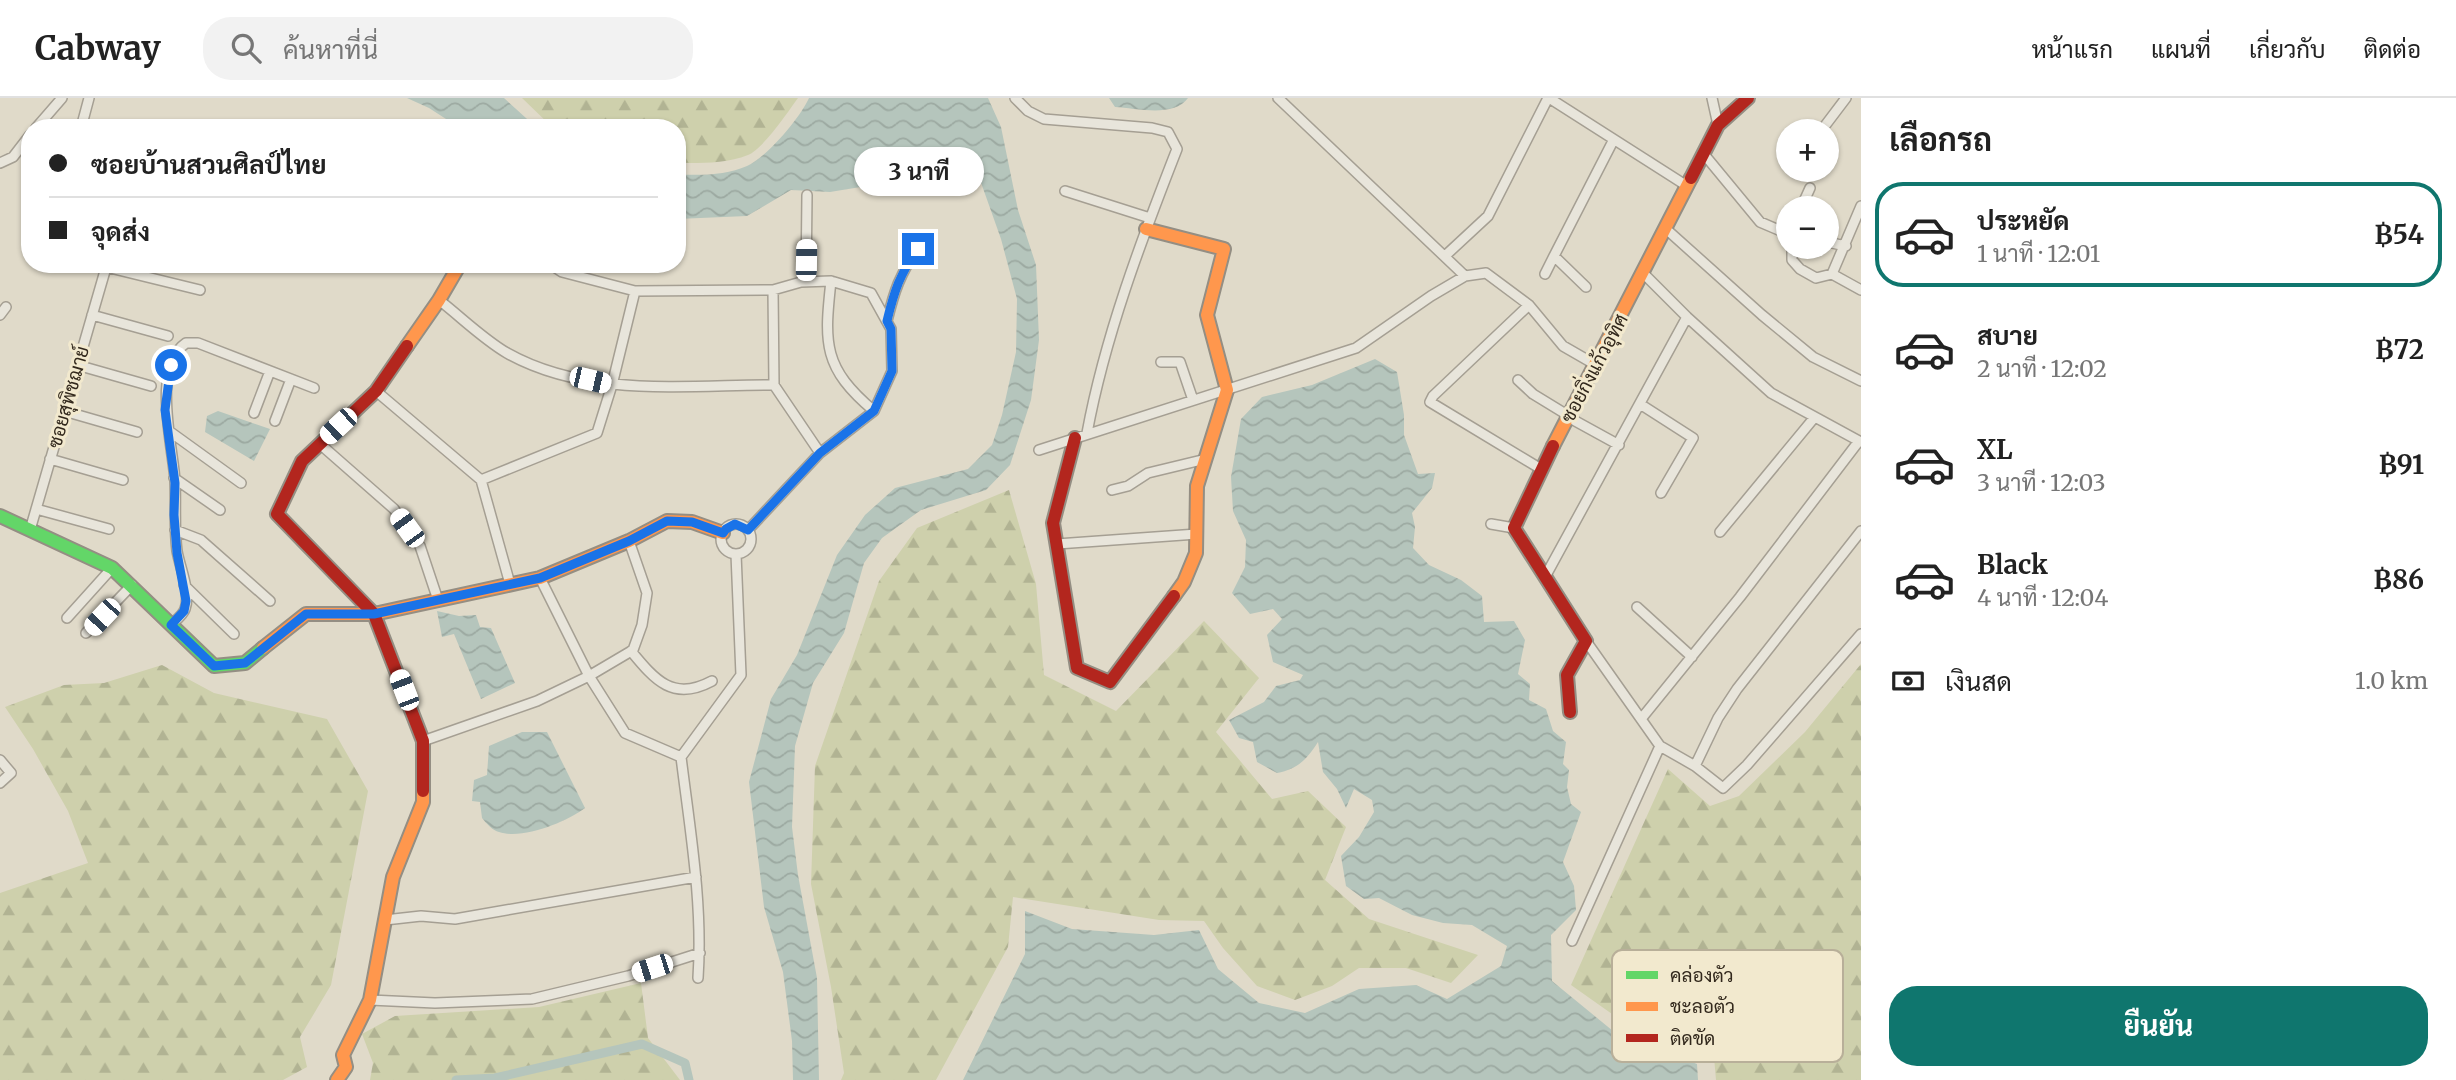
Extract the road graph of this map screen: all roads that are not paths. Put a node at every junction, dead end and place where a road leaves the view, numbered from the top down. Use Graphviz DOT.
graph roads {
  1 [pos="62,98"];
  2 [pos="89,98"];
  3 [pos="1015,98"];
  4 [pos="1278,98"];
  5 [pos="1549,98"];
  6 [pos="1712,98"];
  7 [pos="1748,98"];
  8 [pos="1846,98"];
  9 [pos="44,119"];
  10 [pos="84,119"];
  11 [pos="1830,119"];
  12 [pos="1718,125"];
  13 [pos="1613,141"];
  14 [pos="21,146"];
  15 [pos="1703,153"];
  16 [pos="0,163"];
  17 [pos="1687,186"];
  18 [pos="1810,188"];
  19 [pos="1065,191"];
  20 [pos="807,195"];
  21 [pos="1806,196"];
  22 [pos="1861,206"];
  23 [pos="1148,224"];
  24 [pos="1665,228"];
  25 [pos="1776,229"];
  26 [pos="1839,245"];
  27 [pos="1846,246"];
  28 [pos="918,249"];
  29 [pos="1446,255"];
  30 [pos="1554,256"];
  31 [pos="1792,259"];
  32 [pos="104,273"];
  33 [pos="133,273"];
  34 [pos="455,273"];
  35 [pos="566,273"];
  36 [pos="1545,274"];
  37 [pos="1643,274"];
  38 [pos="1832,274"];
  39 [pos="1465,275"];
  40 [pos="831,281"];
  41 [pos="806,282"];
  42 [pos="1586,287"];
  43 [pos="200,290"];
  44 [pos="773,290"];
  45 [pos="1861,290"];
  46 [pos="635,291"];
  47 [pos="439,300"];
  48 [pos="1529,305"];
  49 [pos="92,315"];
  50 [pos="1687,317"];
  51 [pos="887,321"];
  52 [pos="168,336"];
  53 [pos="1161,362"];
  54 [pos="77,365"];
  55 [pos="1596,365"];
  56 [pos="270,371"];
  57 [pos="291,379"];
  58 [pos="1518,380"];
  59 [pos="1861,381"];
  60 [pos="612,385"];
  61 [pos="774,385"];
  62 [pos="151,386"];
  63 [pos="314,388"];
  64 [pos="1227,390"];
  65 [pos="376,391"];
  66 [pos="1193,400"];
  67 [pos="1640,404"];
  68 [pos="64,411"];
  69 [pos="874,411"];
  70 [pos="254,413"];
  71 [pos="1569,417"];
  72 [pos="1814,418"];
  73 [pos="275,421"];
  74 [pos="169,431"];
  75 [pos="136,432"];
  76 [pos="1081,435"];
  77 [pos="1860,442"];
  78 [pos="320,443"];
  79 [pos="1619,444"];
  80 [pos="1039,450"];
  81 [pos="820,453"];
  82 [pos="50,459"];
  83 [pos="1206,459"];
  84 [pos="1541,469"];
  85 [pos="174,478"];
  86 [pos="123,480"];
  87 [pos="481,480"];
  88 [pos="241,483"];
  89 [pos="1112,489"];
  90 [pos="1661,493"];
  91 [pos="36,509"];
  92 [pos="220,510"];
  93 [pos="0,516"];
  94 [pos="1491,524"];
  95 [pos="109,528"];
  96 [pos="1514,528"];
  97 [pos="30,530"];
  98 [pos="175,530"];
  99 [pos="748,530"];
  100 [pos="1861,531"];
  101 [pos="1720,532"];
  102 [pos="723,533"];
  103 [pos="1197,534"];
  104 [pos="629,541"];
  105 [pos="1057,544"];
  106 [pos="736,554"];
  107 [pos="112,568"];
  108 [pos="1545,577"];
  109 [pos="540,578"];
  110 [pos="132,584"];
  111 [pos="510,584"];
  112 [pos="184,585"];
  113 [pos="438,600"];
  114 [pos="270,601"];
  115 [pos="1637,607"];
  116 [pos="374,614"];
  117 [pos="67,618"];
  118 [pos="171,625"];
  119 [pos="86,633"];
  120 [pos="234,634"];
  121 [pos="1861,634"];
  122 [pos="1586,640"];
  123 [pos="631,650"];
  124 [pos="1692,657"];
  125 [pos="589,676"];
  126 [pos="712,681"];
  127 [pos="1570,712"];
  128 [pos="1641,719"];
  129 [pos="423,741"];
  130 [pos="1660,746"];
  131 [pos="681,757"];
  132 [pos="0,760"];
  133 [pos="1695,766"];
  134 [pos="0,783"];
  135 [pos="696,877"];
  136 [pos="385,920"];
  137 [pos="1572,941"];
  138 [pos="700,953"];
  139 [pos="698,978"];
  140 [pos="370,1000"];
  141 [pos="338,1080"];
  1 -- 9 [label="street"];
  2 -- 10 [label="street"];
  3 -- 23 [label="street"];
  4 -- 29 [label="street"];
  5 -- 13 [label="street"];
  5 -- 29 [label="street"];
  6 -- 12 [label="street"];
  7 -- 12 [label="street, ซอยกิ่งแก้วอุทิศ"];
  8 -- 11 [label="street"];
  12 -- 15 [label="street, ซอยกิ่งแก้วอุทิศ"];
  13 -- 17 [label="street"];
  13 -- 30 [label="street"];
  14 -- 16 [label="street"];
  15 -- 17 [label="street, ซอยกิ่งแก้วอุทิศ"];
  15 -- 25 [label="street"];
  17 -- 24 [label="street, ซอยกิ่งแก้วอุทิศ"];
  18 -- 21 [label="street"];
  19 -- 23 [label="street"];
  20 -- 41 [label="street"];
  22 -- 27 [label="street"];
  23 -- 64 [label="street"];
  23 -- 76 [label="street"];
  24 -- 37 [label="street, ซอยกิ่งแก้วอุทิศ"];
  24 -- 59 [label="street"];
  26 -- 27 [label="street"];
  27 -- 38 [label="street"];
  28 -- 51 [label="street"];
  29 -- 39 [label="street"];
  30 -- 36 [label="street"];
  30 -- 42 [label="street"];
  31 -- 38 [label="street"];
  32 -- 49 [label="street, ซอยสุพิชฌาย์"];
  33 -- 43 [label="street"];
  34 -- 47 [label="street"];
  35 -- 46 [label="street"];
  37 -- 50 [label="street"];
  37 -- 55 [label="street, ซอยกิ่งแก้วอุทิศ"];
  38 -- 45 [label="street"];
  39 -- 48 [label="street"];
  39 -- 64 [label="street"];
  40 -- 41 [label="street"];
  40 -- 51 [label="street"];
  40 -- 69 [label="street"];
  41 -- 44 [label="street"];
  44 -- 46 [label="street"];
  44 -- 61 [label="street"];
  46 -- 60 [label="street"];
  47 -- 60 [label="street"];
  47 -- 65 [label="street"];
  48 -- 55 [label="street"];
  48 -- 84 [label="street"];
  49 -- 52 [label="street"];
  49 -- 54 [label="street, ซอยสุพิชฌาย์"];
  50 -- 67 [label="street"];
  50 -- 72 [label="street"];
  51 -- 69 [label="street"];
  53 -- 66 [label="street"];
  54 -- 62 [label="street"];
  54 -- 68 [label="street, ซอยสุพิชฌาย์"];
  55 -- 71 [label="street, ซอยกิ่งแก้วอุทิศ"];
  56 -- 57 [label="street"];
  56 -- 70 [label="street"];
  56 -- 74 [label="street"];
  57 -- 63 [label="street"];
  57 -- 73 [label="street"];
  58 -- 71 [label="street"];
  60 -- 61 [label="street"];
  60 -- 87 [label="street"];
  61 -- 81 [label="street"];
  64 -- 66 [label="street"];
  64 -- 83 [label="street"];
  65 -- 78 [label="street"];
  65 -- 87 [label="street"];
  66 -- 76 [label="street"];
  67 -- 79 [label="street"];
  67 -- 90 [label="street"];
  68 -- 75 [label="street"];
  68 -- 82 [label="street, ซอยสุพิชฌาย์"];
  69 -- 81 [label="street"];
  71 -- 79 [label="street"];
  71 -- 84 [label="street, ซอยกิ่งแก้วอุทิศ"];
  72 -- 77 [label="street"];
  72 -- 101 [label="street"];
  74 -- 85 [label="street"];
  74 -- 88 [label="street"];
  76 -- 80 [label="street"];
  76 -- 105 [label="street"];
  77 -- 124 [label="street"];
  78 -- 113 [label="street"];
  78 -- 116 [label="street"];
  79 -- 108 [label="street"];
  81 -- 99 [label="street"];
  82 -- 86 [label="street"];
  82 -- 91 [label="street, ซอยสุพิชฌาย์"];
  83 -- 89 [label="street"];
  83 -- 103 [label="street"];
  84 -- 96 [label="street, ซอยกิ่งแก้วอุทิศ"];
  85 -- 92 [label="street"];
  85 -- 98 [label="street"];
  87 -- 111 [label="street"];
  91 -- 95 [label="street"];
  91 -- 97 [label="street, ซอยสุพิชฌาย์"];
  93 -- 97 [label="street"];
  94 -- 96 [label="street"];
  96 -- 108 [label="street"];
  97 -- 107 [label="street"];
  98 -- 112 [label="street"];
  98 -- 114 [label="street"];
  99 -- 102 [label="street"];
  99 -- 106 [label="street"];
  100 -- 133 [label="street"];
  102 -- 104 [label="street"];
  102 -- 106 [label="street"];
  103 -- 105 [label="street"];
  103 -- 105 [label="street"];
  104 -- 109 [label="street"];
  104 -- 123 [label="street"];
  106 -- 131 [label="street"];
  107 -- 110 [label="street"];
  107 -- 117 [label="street"];
  108 -- 122 [label="street"];
  109 -- 111 [label="street"];
  109 -- 125 [label="street"];
  110 -- 118 [label="street"];
  110 -- 119 [label="street"];
  111 -- 113 [label="street"];
  112 -- 118 [label="street"];
  112 -- 120 [label="street"];
  113 -- 116 [label="street"];
  115 -- 124 [label="street"];
  116 -- 118 [label="street"];
  116 -- 129 [label="street"];
  121 -- 133 [label="street"];
  122 -- 127 [label="street"];
  122 -- 128 [label="street"];
  123 -- 125 [label="street"];
  123 -- 126 [label="street"];
  124 -- 128 [label="street"];
  125 -- 129 [label="street"];
  125 -- 131 [label="street"];
  128 -- 130 [label="street"];
  129 -- 136 [label="street"];
  130 -- 133 [label="street"];
  130 -- 137 [label="street"];
  131 -- 135 [label="street"];
  132 -- 134 [label="street"];
  135 -- 136 [label="street"];
  135 -- 138 [label="street"];
  136 -- 140 [label="street"];
  138 -- 139 [label="street"];
  138 -- 140 [label="street"];
  140 -- 141 [label="street"];
}
